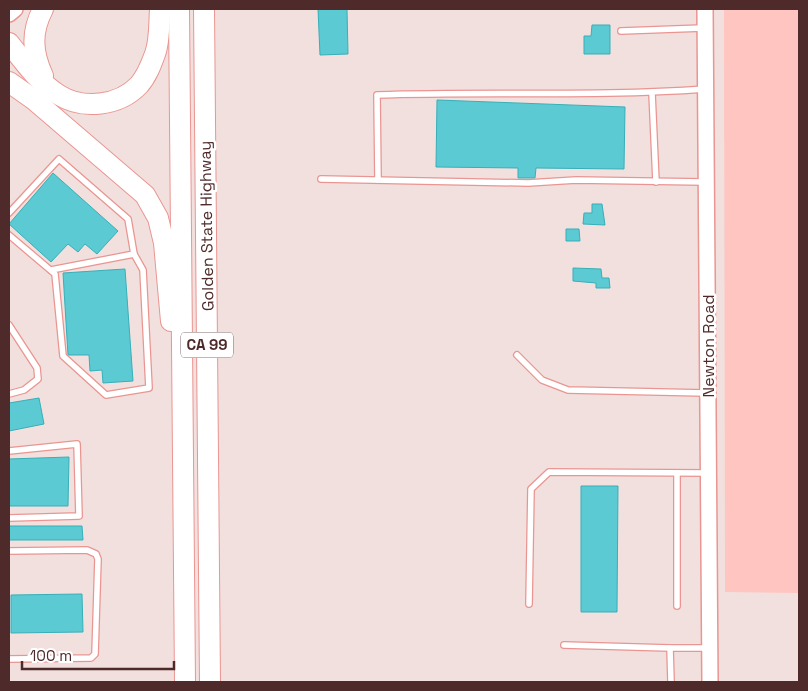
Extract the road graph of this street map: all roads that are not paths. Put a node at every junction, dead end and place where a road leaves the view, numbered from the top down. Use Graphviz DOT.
graph roads {
  1 [pos="15,9"];
  2 [pos="43,9"];
  3 [pos="160,9"];
  4 [pos="179,9"];
  5 [pos="204,9"];
  6 [pos="705,9"];
  7 [pos="9,14"];
  8 [pos="705,28"];
  9 [pos="621,31"];
  10 [pos="9,43"];
  11 [pos="9,68"];
  12 [pos="9,82"];
  13 [pos="706,89"];
  14 [pos="41,93"];
  15 [pos="652,93"];
  16 [pos="321,179"];
  17 [pos="378,180"];
  18 [pos="656,182"];
  19 [pos="706,182"];
  20 [pos="9,213"];
  21 [pos="9,235"];
  22 [pos="134,254"];
  23 [pos="51,270"];
  24 [pos="9,325"];
  25 [pos="184,348"];
  26 [pos="517,355"];
  27 [pos="708,393"];
  28 [pos="9,394"];
  29 [pos="9,451"];
  30 [pos="677,473"];
  31 [pos="709,473"];
  32 [pos="9,518"];
  33 [pos="9,551"];
  34 [pos="529,604"];
  35 [pos="677,606"];
  36 [pos="564,645"];
  37 [pos="670,648"];
  38 [pos="710,648"];
  39 [pos="9,659"];
  40 [pos="185,682"];
  41 [pos="210,682"];
  42 [pos="671,682"];
  43 [pos="710,682"];
  1 -- 7 [label="street"];
  2 -- 14 [label="highway"];
  3 -- 14 [label="highway"];
  4 -- 25 [label="highway, Golden State Highway / CA 99"];
  5 -- 41 [label="highway, Golden State Highway / CA 99"];
  6 -- 8 [label="street, Newton Road"];
  8 -- 9 [label="lane"];
  8 -- 13 [label="street, Newton Road"];
  10 -- 14 [label="highway"];
  11 -- 14 [label="highway"];
  12 -- 14 [label="highway"];
  13 -- 15 [label="lane"];
  13 -- 19 [label="street, Newton Road"];
  14 -- 25 [label="highway"];
  15 -- 17 [label="lane"];
  15 -- 18 [label="lane"];
  16 -- 17 [label="lane"];
  17 -- 18 [label="lane"];
  18 -- 19 [label="lane"];
  19 -- 27 [label="street, Newton Road"];
  20 -- 22 [label="lane"];
  21 -- 23 [label="lane"];
  22 -- 23 [label="lane"];
  22 -- 23 [label="lane"];
  24 -- 28 [label="lane"];
  25 -- 40 [label="highway, Golden State Highway / CA 99"];
  26 -- 27 [label="lane"];
  27 -- 31 [label="street, Newton Road"];
  29 -- 32 [label="lane"];
  30 -- 31 [label="lane"];
  30 -- 34 [label="lane"];
  30 -- 35 [label="lane"];
  31 -- 38 [label="street, Newton Road"];
  33 -- 39 [label="lane"];
  36 -- 37 [label="lane"];
  37 -- 38 [label="lane"];
  37 -- 42 [label="lane"];
  38 -- 43 [label="street, Newton Road"];
}
